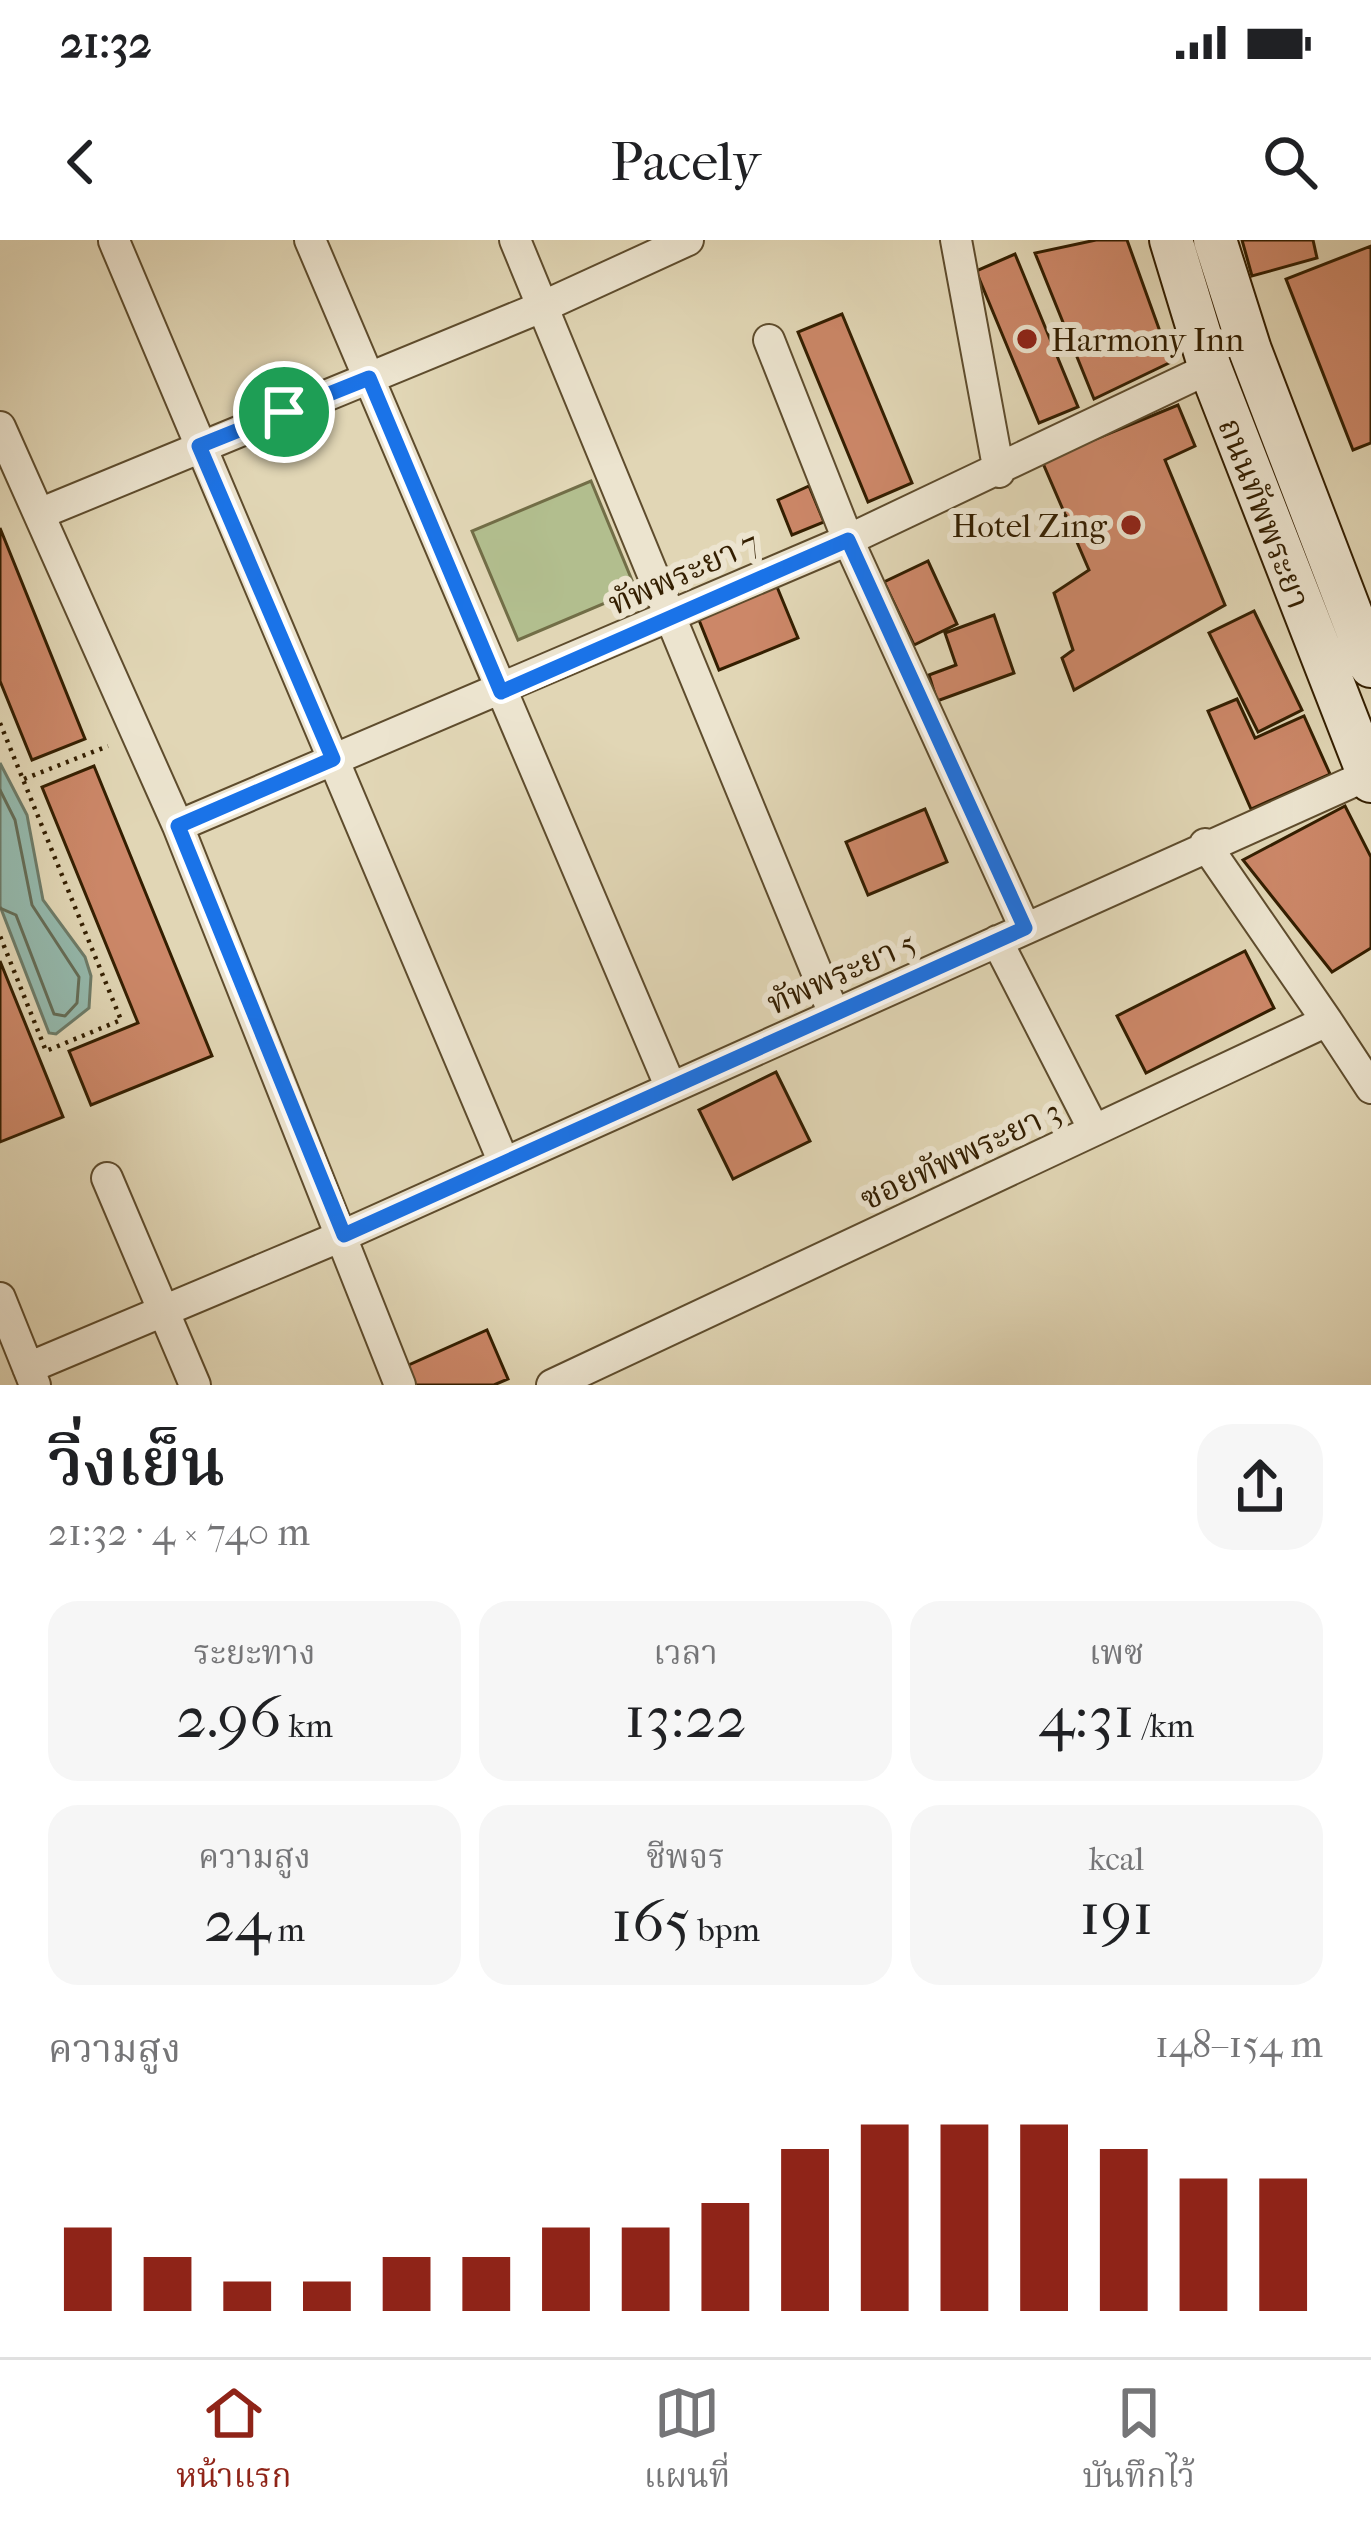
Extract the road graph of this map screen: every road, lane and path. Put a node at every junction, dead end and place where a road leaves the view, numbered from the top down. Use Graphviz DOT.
graph roads {
  1 [pos="310,240"];
  2 [pos="515,240"];
  3 [pos="688,240"];
  4 [pos="956,240"];
  5 [pos="1171,240"];
  6 [pos="1214,240"];
  7 [pos="114,241"];
  8 [pos="634,250"];
  9 [pos="544,306"];
  10 [pos="769,340"];
  11 [pos="1210,368"];
  12 [pos="369,378"];
  13 [pos="0,427"];
  14 [pos="199,446"];
  15 [pos="999,472"];
  16 [pos="39,514"];
  17 [pos="848,540"];
  18 [pos="674,616"];
  19 [pos="1362,624"];
  20 [pos="1371,666"];
  21 [pos="501,692"];
  22 [pos="1,729"];
  23 [pos="136,735"];
  24 [pos="333,759"];
  25 [pos="1370,778"];
  26 [pos="23,779"];
  27 [pos="178,826"];
  28 [pos="1205,844"];
  29 [pos="1011,934"];
  30 [pos="0,936"];
  31 [pos="834,1014"];
  32 [pos="1327,1021"];
  33 [pos="671,1088"];
  34 [pos="1371,1088"];
  35 [pos="1094,1130"];
  36 [pos="504,1163"];
  37 [pos="106,1178"];
  38 [pos="344,1235"];
  39 [pos="0,1298"];
  40 [pos="164,1311"];
  41 [pos="32,1377"];
  42 [pos="195,1385"];
  43 [pos="400,1385"];
  44 [pos="552,1385"];
  1 -- 12 [label="street"];
  2 -- 9 [label="street"];
  3 -- 8 [label="street"];
  4 -- 15 [label="street"];
  5 -- 11 [label="main road, ถนนทัพพระยา"];
  6 -- 19 [label="main road, ถนนทัพพระยา"];
  7 -- 14 [label="street"];
  8 -- 9 [label="street"];
  9 -- 12 [label="street"];
  9 -- 18 [label="street"];
  10 -- 17 [label="street"];
  11 -- 15 [label="street, ทัพพระยา 7"];
  11 -- 25 [label="main road, ถนนทัพพระยา"];
  12 -- 14 [label="street"];
  12 -- 21 [label="street"];
  13 -- 16 [label="street"];
  14 -- 16 [label="street"];
  14 -- 24 [label="street"];
  15 -- 17 [label="street, ทัพพระยา 7"];
  16 -- 23 [label="street"];
  17 -- 18 [label="street, ทัพพระยา 7"];
  17 -- 29 [label="street"];
  18 -- 21 [label="street, ทัพพระยา 7"];
  18 -- 31 [label="street"];
  19 -- 20 [label="main road, ถนนทัพพระยา"];
  21 -- 24 [label="street, ทัพพระยา 7"];
  21 -- 33 [label="street"];
  22 -- 26 [label="path"];
  23 -- 26 [label="path"];
  23 -- 27 [label="street"];
  24 -- 27 [label="street, ทัพพระยา 7"];
  24 -- 36 [label="street"];
  25 -- 28 [label="street, ทัพพระยา 5"];
  26 -- 30 [label="path"];
  27 -- 38 [label="street"];
  28 -- 29 [label="street, ทัพพระยา 5"];
  28 -- 32 [label="street"];
  29 -- 31 [label="street, ทัพพระยา 5"];
  29 -- 35 [label="street"];
  31 -- 33 [label="street, ทัพพระยา 5"];
  32 -- 34 [label="street"];
  32 -- 35 [label="street, ซอยทัพพระยา 3"];
  33 -- 36 [label="street, ทัพพระยา 5"];
  35 -- 44 [label="street, ซอยทัพพระยา 3"];
  36 -- 38 [label="street, ทัพพระยา 5"];
  37 -- 40 [label="street"];
  38 -- 40 [label="street, ทัพพระยา 5"];
  38 -- 43 [label="street"];
  39 -- 41 [label="street"];
  40 -- 41 [label="street, ทัพพระยา 5"];
  40 -- 42 [label="street"];
}
